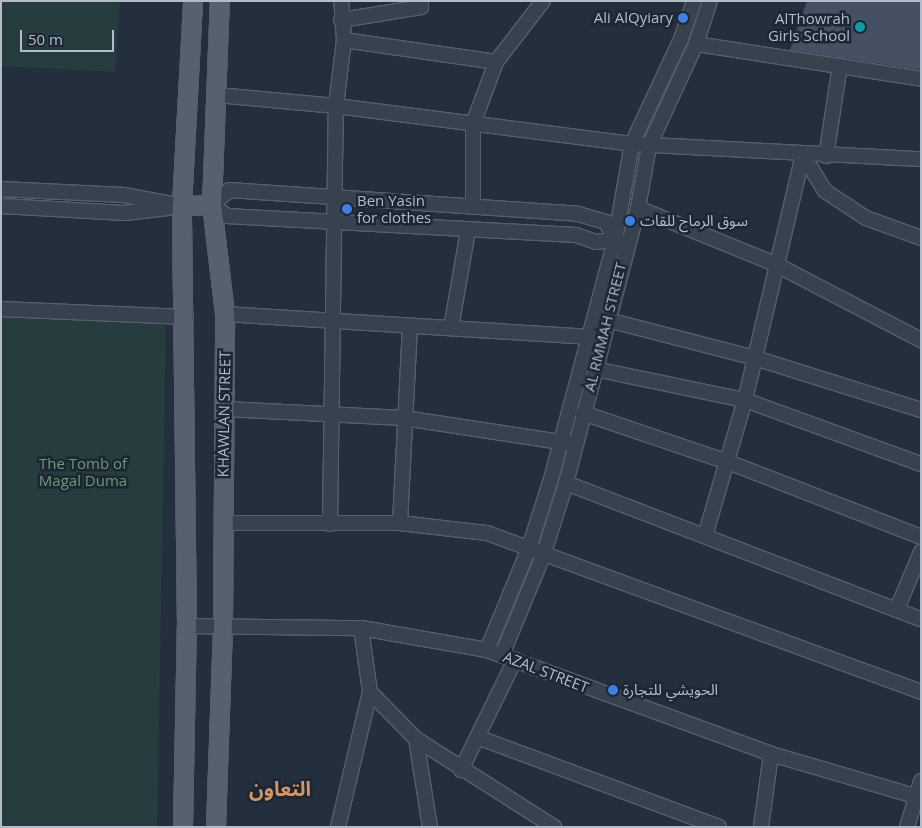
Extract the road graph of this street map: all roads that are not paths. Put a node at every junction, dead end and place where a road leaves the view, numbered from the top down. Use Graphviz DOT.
graph roads {
  1 [pos="193,1"];
  2 [pos="220,1"];
  3 [pos="341,1"];
  4 [pos="421,1"];
  5 [pos="543,1"];
  6 [pos="694,1"];
  7 [pos="710,1"];
  8 [pos="341,20"];
  9 [pos="344,40"];
  10 [pos="696,44"];
  11 [pos="496,62"];
  12 [pos="840,66"];
  13 [pos="921,79"];
  14 [pos="217,95"];
  15 [pos="336,106"];
  16 [pos="472,124"];
  17 [pos="632,144"];
  18 [pos="649,146"];
  19 [pos="803,155"];
  20 [pos="826,156"];
  21 [pos="921,159"];
  22 [pos="1,189"];
  23 [pos="334,198"];
  24 [pos="212,205"];
  25 [pos="1,206"];
  26 [pos="182,206"];
  27 [pos="473,207"];
  28 [pos="638,208"];
  29 [pos="335,221"];
  30 [pos="468,231"];
  31 [pos="921,238"];
  32 [pos="620,244"];
  33 [pos="775,264"];
  34 [pos="1,309"];
  35 [pos="225,314"];
  36 [pos="186,318"];
  37 [pos="608,320"];
  38 [pos="335,321"];
  39 [pos="410,326"];
  40 [pos="451,328"];
  41 [pos="587,336"];
  42 [pos="603,338"];
  43 [pos="921,340"];
  44 [pos="755,358"];
  45 [pos="595,369"];
  46 [pos="744,400"];
  47 [pos="224,409"];
  48 [pos="921,410"];
  49 [pos="583,413"];
  50 [pos="333,414"];
  51 [pos="404,418"];
  52 [pos="559,440"];
  53 [pos="574,445"];
  54 [pos="728,462"];
  55 [pos="921,464"];
  56 [pos="566,483"];
  57 [pos="222,523"];
  58 [pos="400,523"];
  59 [pos="330,524"];
  60 [pos="704,536"];
  61 [pos="921,537"];
  62 [pos="529,548"];
  63 [pos="921,552"];
  64 [pos="543,556"];
  65 [pos="897,609"];
  66 [pos="921,619"];
  67 [pos="223,625"];
  68 [pos="187,626"];
  69 [pos="361,628"];
  70 [pos="487,650"];
  71 [pos="508,658"];
  72 [pos="370,692"];
  73 [pos="921,692"];
  74 [pos="477,738"];
  75 [pos="416,739"];
  76 [pos="771,754"];
  77 [pos="461,770"];
  78 [pos="921,781"];
  79 [pos="918,797"];
  80 [pos="183,827"];
  81 [pos="216,827"];
  82 [pos="338,827"];
  83 [pos="430,827"];
  84 [pos="554,827"];
  85 [pos="719,827"];
  86 [pos="761,827"];
  87 [pos="907,827"];
  1 -- 26 [label="main road"];
  2 -- 14 [label="main road, KHAWLAN STREET"];
  3 -- 8 [label="street"];
  4 -- 8 [label="street"];
  5 -- 11 [label="street"];
  6 -- 17 [label="street, AL RMMAH STREET"];
  7 -- 10 [label="street, AL RMMAH STREET"];
  8 -- 9 [label="street"];
  9 -- 11 [label="street"];
  9 -- 15 [label="street"];
  10 -- 12 [label="street"];
  10 -- 18 [label="street, AL RMMAH STREET"];
  11 -- 16 [label="street"];
  12 -- 13 [label="street"];
  12 -- 20 [label="street"];
  14 -- 15 [label="street"];
  14 -- 24 [label="main road, KHAWLAN STREET"];
  15 -- 16 [label="street"];
  15 -- 23 [label="street"];
  16 -- 17 [label="street"];
  16 -- 27 [label="street"];
  17 -- 18 [label="street"];
  17 -- 32 [label="street, AL RMMAH STREET"];
  18 -- 19 [label="street"];
  18 -- 28 [label="street, AL RMMAH STREET"];
  19 -- 20 [label="street"];
  19 -- 31 [label="street"];
  19 -- 33 [label="street"];
  20 -- 21 [label="street"];
  22 -- 26 [label="street"];
  23 -- 24 [label="street"];
  23 -- 27 [label="street"];
  23 -- 29 [label="street"];
  24 -- 26 [label="main road"];
  24 -- 29 [label="street"];
  24 -- 35 [label="main road, KHAWLAN STREET"];
  25 -- 26 [label="street"];
  26 -- 36 [label="main road"];
  27 -- 32 [label="street"];
  28 -- 32 [label="street, AL RMMAH STREET"];
  28 -- 33 [label="street"];
  29 -- 30 [label="street"];
  29 -- 38 [label="street"];
  30 -- 32 [label="street"];
  30 -- 40 [label="street"];
  32 -- 37 [label="street, AL RMMAH STREET"];
  32 -- 41 [label="street, AL RMMAH STREET"];
  33 -- 43 [label="street"];
  33 -- 44 [label="street"];
  34 -- 36 [label="street"];
  35 -- 38 [label="street"];
  35 -- 47 [label="main road, KHAWLAN STREET"];
  36 -- 68 [label="main road"];
  37 -- 42 [label="street, AL RMMAH STREET"];
  37 -- 44 [label="street"];
  38 -- 39 [label="street"];
  38 -- 50 [label="street"];
  39 -- 40 [label="street"];
  39 -- 51 [label="street"];
  40 -- 41 [label="street"];
  41 -- 42 [label="street"];
  41 -- 52 [label="street, AL RMMAH STREET"];
  42 -- 45 [label="street, AL RMMAH STREET"];
  44 -- 46 [label="street"];
  44 -- 48 [label="street"];
  45 -- 46 [label="street"];
  45 -- 49 [label="street, AL RMMAH STREET"];
  46 -- 54 [label="street"];
  46 -- 55 [label="street"];
  47 -- 50 [label="street"];
  47 -- 57 [label="main road, KHAWLAN STREET"];
  49 -- 53 [label="street, AL RMMAH STREET"];
  49 -- 54 [label="street"];
  50 -- 51 [label="street"];
  50 -- 59 [label="street"];
  51 -- 52 [label="street"];
  51 -- 58 [label="street"];
  52 -- 53 [label="street"];
  52 -- 62 [label="street, AL RMMAH STREET"];
  53 -- 56 [label="street, AL RMMAH STREET"];
  54 -- 60 [label="street"];
  54 -- 61 [label="street"];
  56 -- 60 [label="street"];
  56 -- 64 [label="street, AL RMMAH STREET"];
  57 -- 59 [label="street"];
  57 -- 67 [label="main road, KHAWLAN STREET"];
  58 -- 59 [label="street"];
  58 -- 62 [label="street"];
  60 -- 65 [label="street"];
  62 -- 64 [label="street"];
  62 -- 70 [label="street, AL RMMAH STREET"];
  63 -- 65 [label="street"];
  64 -- 71 [label="street, AL RMMAH STREET"];
  64 -- 73 [label="street"];
  65 -- 66 [label="street"];
  67 -- 68 [label="street, AZAL STREET"];
  67 -- 69 [label="street, AZAL STREET"];
  67 -- 81 [label="main road, KHAWLAN STREET"];
  68 -- 80 [label="main road"];
  69 -- 70 [label="street, AZAL STREET"];
  69 -- 72 [label="street"];
  70 -- 71 [label="street, AZAL STREET"];
  71 -- 74 [label="street, AL RMMAH STREET"];
  71 -- 76 [label="street, AZAL STREET"];
  72 -- 75 [label="street"];
  72 -- 82 [label="street"];
  74 -- 77 [label="street, AL RMMAH STREET"];
  74 -- 85 [label="street"];
  75 -- 77 [label="street"];
  75 -- 83 [label="street"];
  76 -- 79 [label="street, AZAL STREET"];
  76 -- 86 [label="street"];
  77 -- 84 [label="street"];
  78 -- 79 [label="street"];
  79 -- 87 [label="street"];
}
